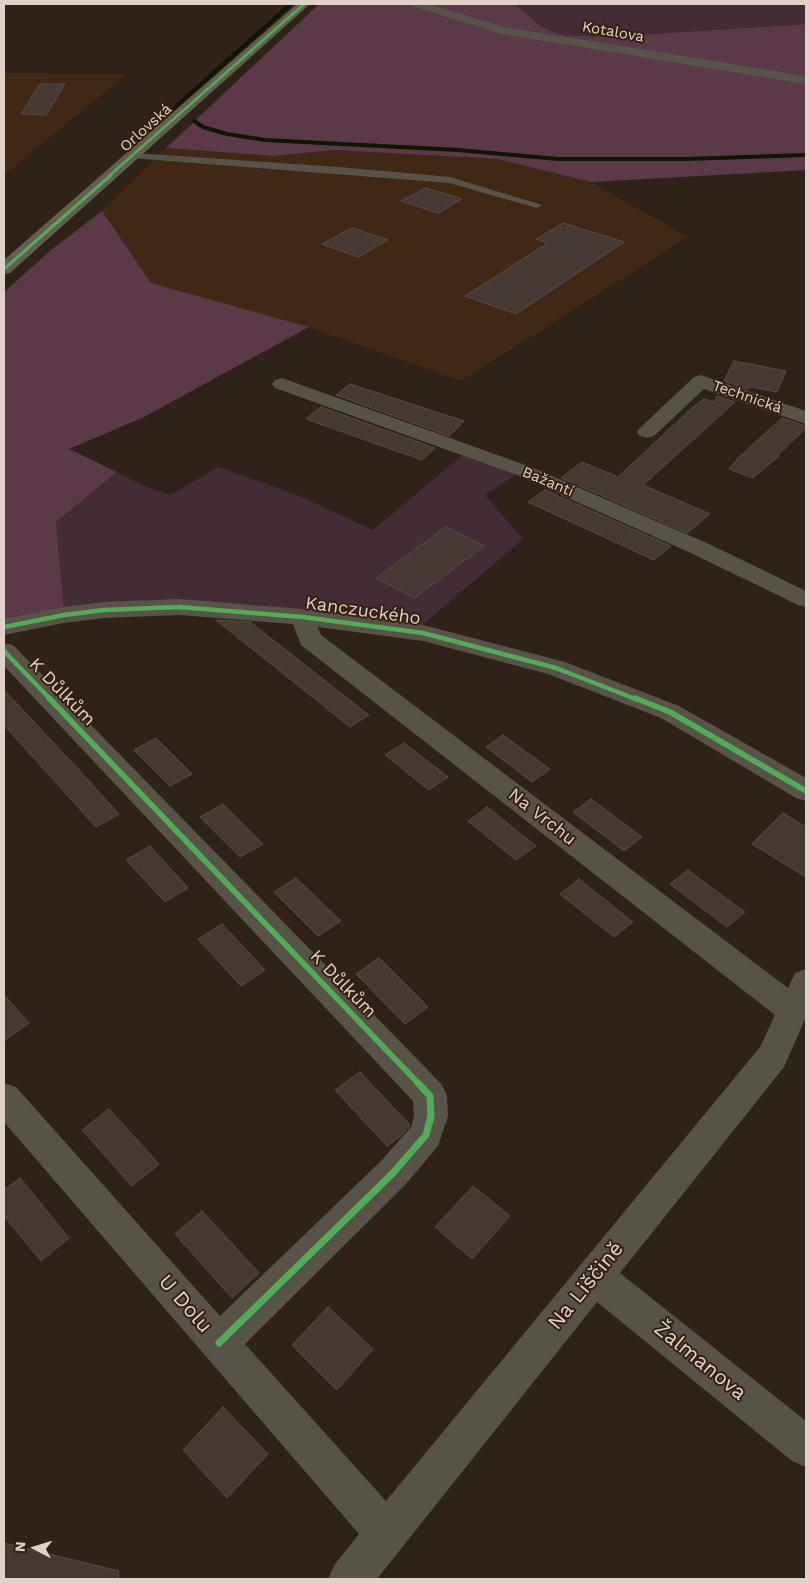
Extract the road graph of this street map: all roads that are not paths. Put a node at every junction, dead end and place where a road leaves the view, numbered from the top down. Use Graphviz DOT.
graph roads {
  1 [pos="304,4"];
  2 [pos="416,4"];
  3 [pos="806,80"];
  4 [pos="134,156"];
  5 [pos="537,204"];
  6 [pos="4,269"];
  7 [pos="282,384"];
  8 [pos="806,418"];
  9 [pos="646,432"];
  10 [pos="806,600"];
  11 [pos="303,617"];
  12 [pos="4,627"];
  13 [pos="4,651"];
  14 [pos="806,792"];
  15 [pos="800,996"];
  16 [pos="4,1098"];
  17 [pos="595,1276"];
  18 [pos="219,1343"];
  19 [pos="806,1447"];
  20 [pos="386,1533"];
  21 [pos="350,1579"];
  1 -- 4 [label="main road, Orlovská"];
  2 -- 3 [label="street, Kotalova"];
  4 -- 5 [label="lane"];
  4 -- 6 [label="main road, Orlovská"];
  7 -- 10 [label="street, Bažantí"];
  8 -- 9 [label="street, Technická"];
  11 -- 12 [label="street, Kanczuckého"];
  11 -- 14 [label="street, Kanczuckého"];
  11 -- 15 [label="street, Na Vrchu"];
  13 -- 18 [label="street, K Důlkům"];
  15 -- 17 [label="street, Na Liščině"];
  16 -- 18 [label="street, U Dolu"];
  17 -- 19 [label="street, Žalmanova"];
  17 -- 20 [label="street, Na Liščině"];
  18 -- 20 [label="street, U Dolu"];
  20 -- 21 [label="street, Na Liščině"];
}
